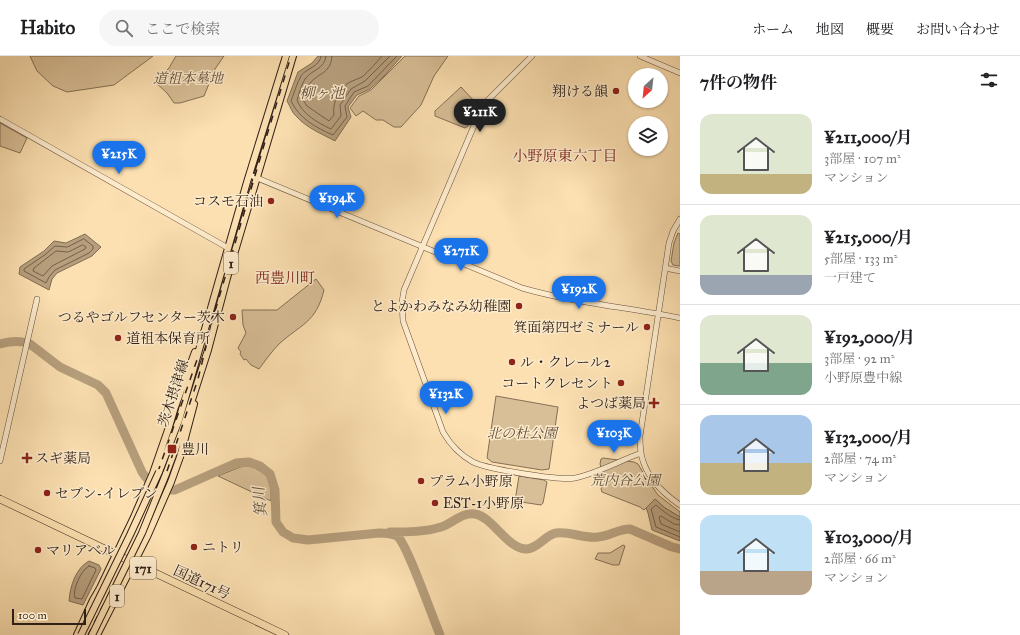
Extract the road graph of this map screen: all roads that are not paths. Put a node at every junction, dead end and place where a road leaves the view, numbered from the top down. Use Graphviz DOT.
graph roads {
  1 [pos="286,56"];
  2 [pos="293,56"];
  3 [pos="532,56"];
  4 [pos="640,56"];
  5 [pos="680,73"];
  6 [pos="0,118"];
  7 [pos="250,175"];
  8 [pos="257,177"];
  9 [pos="680,219"];
  10 [pos="423,247"];
  11 [pos="228,248"];
  12 [pos="665,268"];
  13 [pos="680,271"];
  14 [pos="37,299"];
  15 [pos="658,313"];
  16 [pos="680,318"];
  17 [pos="208,350"];
  18 [pos="641,454"];
  19 [pos="0,461"];
  20 [pos="156,472"];
  21 [pos="0,499"];
  22 [pos="680,505"];
  23 [pos="116,555"];
  24 [pos="133,563"];
  25 [pos="99,633"];
  26 [pos="76,635"];
  27 [pos="82,635"];
  28 [pos="92,635"];
  29 [pos="285,635"];
  1 -- 7 [label="main road, 茨木摂津線 / 1"];
  2 -- 8 [label="main road, 茨木摂津線 / 1"];
  3 -- 10 [label="street"];
  4 -- 5 [label="street"];
  6 -- 11 [label="street"];
  7 -- 8 [label="street"];
  7 -- 11 [label="main road, 茨木摂津線 / 1"];
  8 -- 10 [label="street"];
  8 -- 17 [label="main road, 茨木摂津線 / 1"];
  9 -- 12 [label="street"];
  10 -- 15 [label="street"];
  10 -- 18 [label="street"];
  11 -- 20 [label="main road, 茨木摂津線 / 1"];
  12 -- 13 [label="street"];
  12 -- 15 [label="street"];
  14 -- 19 [label="street"];
  15 -- 16 [label="street"];
  15 -- 18 [label="street"];
  17 -- 24 [label="main road, 1"];
  17 -- 28 [label="main road, 茨木摂津線 / 1, bridge"];
  18 -- 22 [label="street"];
  20 -- 23 [label="main road, 1"];
  20 -- 27 [label="main road, 茨木摂津線 / 1, bridge"];
  21 -- 23 [label="highway, 国道171号 / 171"];
  23 -- 24 [label="highway, 国道171号 / 171"];
  23 -- 26 [label="main road, 1"];
  24 -- 25 [label="main road, 1"];
  24 -- 29 [label="highway, 国道171号 / 171"];
}
